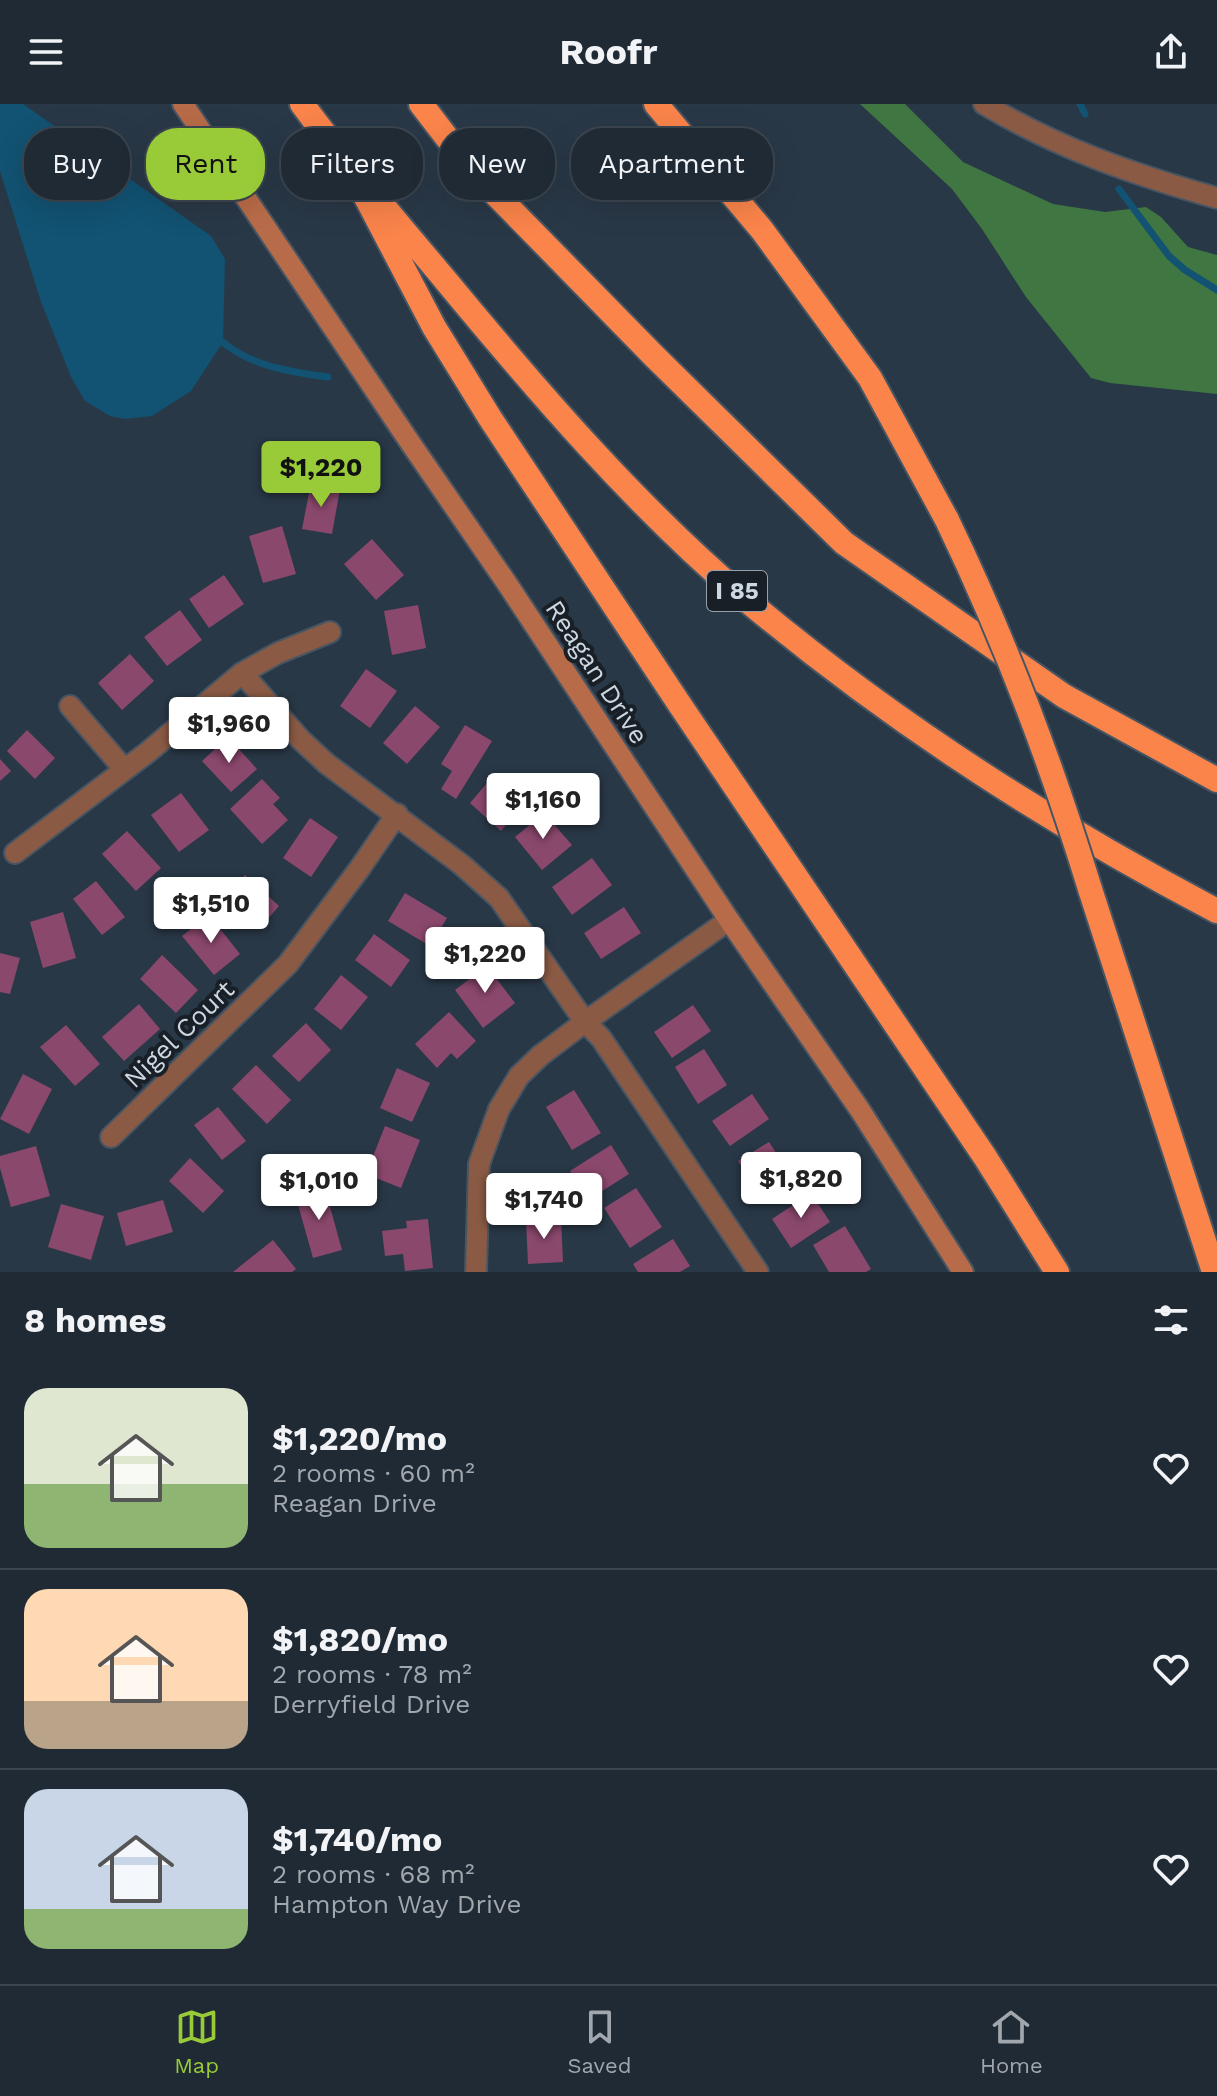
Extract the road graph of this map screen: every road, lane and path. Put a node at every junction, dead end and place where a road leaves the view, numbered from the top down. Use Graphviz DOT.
graph roads {
  1 [pos="183,104"];
  2 [pos="302,104"];
  3 [pos="421,104"];
  4 [pos="656,104"];
  5 [pos="984,104"];
  6 [pos="321,128"];
  7 [pos="1217,198"];
  8 [pos="367,200"];
  9 [pos="379,200"];
  10 [pos="330,632"];
  11 [pos="242,673"];
  12 [pos="70,706"];
  13 [pos="124,769"];
  14 [pos="1217,780"];
  15 [pos="397,814"];
  16 [pos="15,853"];
  17 [pos="1217,911"];
  18 [pos="729,920"];
  19 [pos="585,1022"];
  20 [pos="111,1137"];
  21 [pos="476,1272"];
  22 [pos="758,1272"];
  23 [pos="963,1272"];
  24 [pos="1057,1272"];
  25 [pos="1214,1272"];
  1 -- 18 [label="street, Reagan Drive"];
  2 -- 6 [label="highway, I 85"];
  3 -- 14 [label="highway"];
  4 -- 25 [label="highway, bridge"];
  5 -- 7 [label="street"];
  8 -- 24 [label="highway"];
  9 -- 17 [label="highway, I 85"];
  10 -- 11 [label="street"];
  11 -- 13 [label="street"];
  11 -- 15 [label="street"];
  12 -- 13 [label="street"];
  13 -- 16 [label="street"];
  15 -- 19 [label="street"];
  15 -- 20 [label="street, Nigel Court"];
  18 -- 19 [label="street"];
  18 -- 23 [label="street, Reagan Drive"];
  19 -- 21 [label="street"];
  19 -- 22 [label="street"];
}
